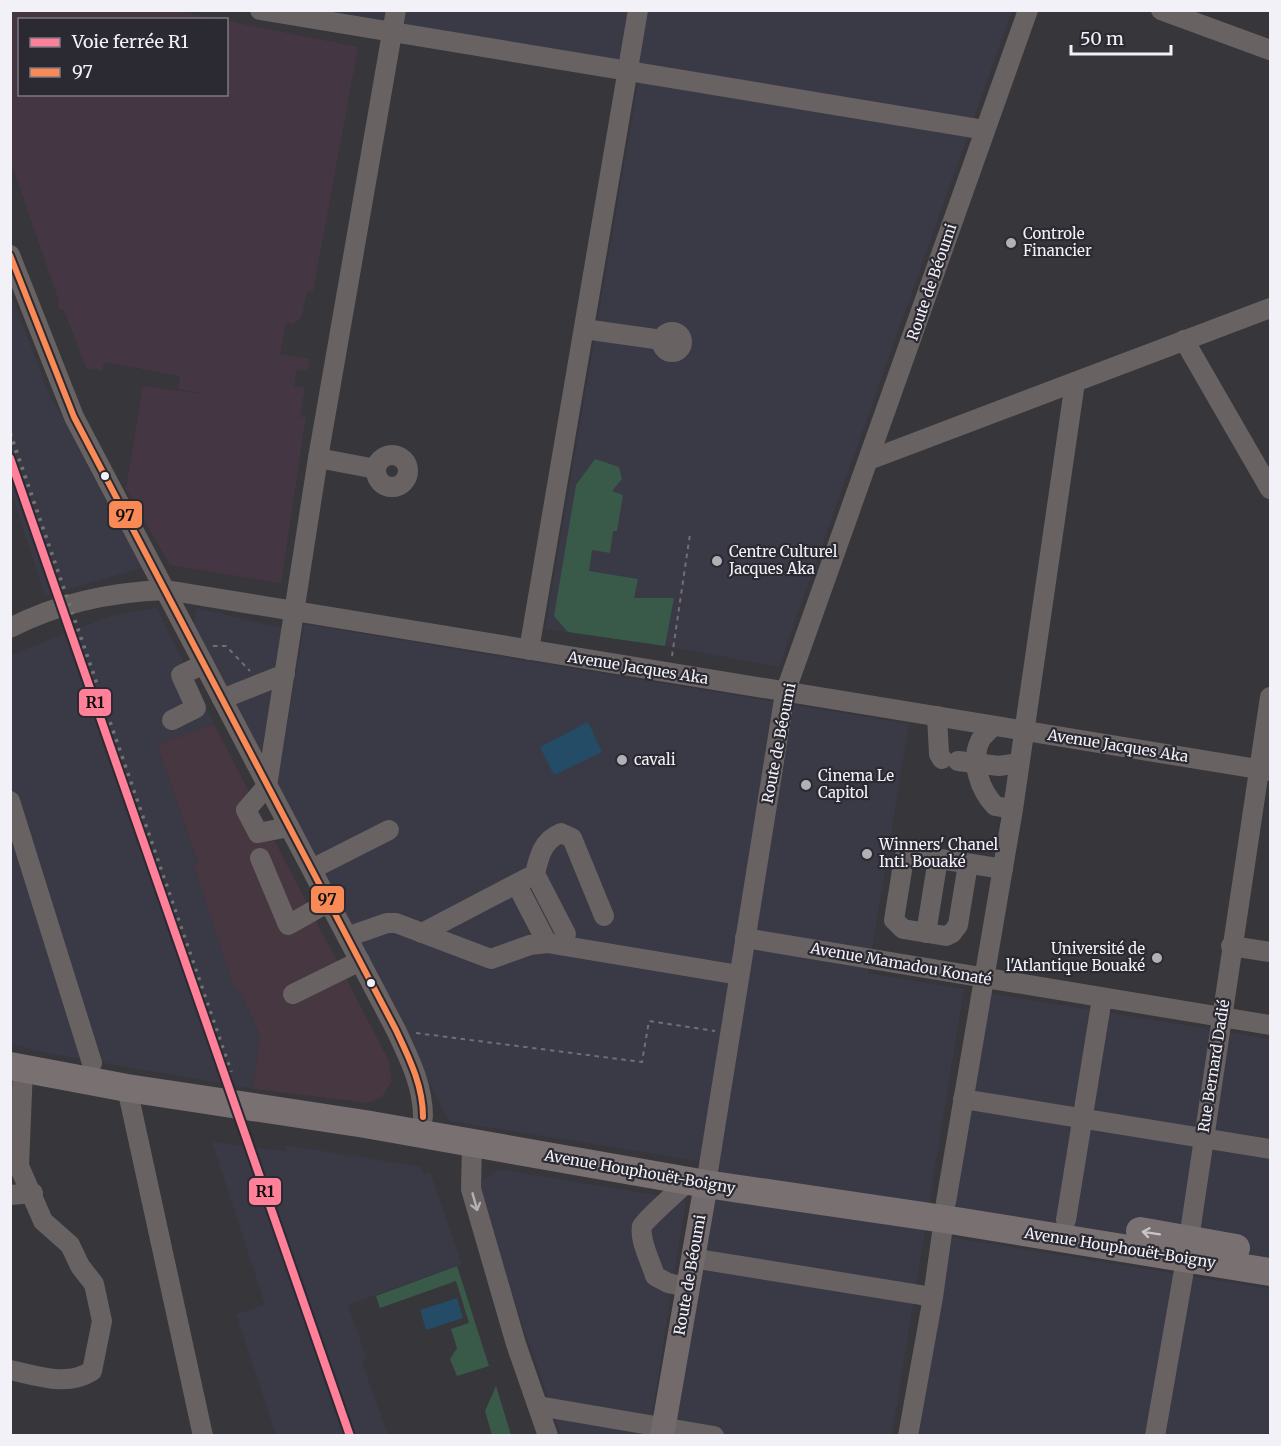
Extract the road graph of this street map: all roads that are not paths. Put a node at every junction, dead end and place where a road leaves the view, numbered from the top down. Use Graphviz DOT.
graph roads {
  1 [pos="260,10"];
  2 [pos="396,10"];
  3 [pos="638,10"];
  4 [pos="1028,10"];
  5 [pos="1161,10"];
  6 [pos="393,33"];
  7 [pos="1270,50"];
  8 [pos="626,72"];
  9 [pos="985,130"];
  10 [pos="10,255"];
  11 [pos="1270,308"];
  12 [pos="584,329"];
  13 [pos="662,340"];
  14 [pos="1184,340"];
  15 [pos="1074,382"];
  16 [pos="318,459"];
  17 [pos="869,460"];
  18 [pos="376,469"];
  19 [pos="1270,489"];
  20 [pos="166,590"];
  21 [pos="294,612"];
  22 [pos="10,628"];
  23 [pos="529,650"];
  24 [pos="200,656"];
  25 [pos="285,674"];
  26 [pos="785,693"];
  27 [pos="1270,696"];
  28 [pos="222,699"];
  29 [pos="937,716"];
  30 [pos="172,720"];
  31 [pos="993,726"];
  32 [pos="1025,731"];
  33 [pos="959,761"];
  34 [pos="1019,764"];
  35 [pos="1265,770"];
  36 [pos="267,786"];
  37 [pos="10,801"];
  38 [pos="1013,809"];
  39 [pos="289,827"];
  40 [pos="389,830"];
  41 [pos="260,858"];
  42 [pos="938,859"];
  43 [pos="968,864"];
  44 [pos="312,869"];
  45 [pos="1003,869"];
  46 [pos="535,874"];
  47 [pos="517,885"];
  48 [pos="329,902"];
  49 [pos="604,916"];
  50 [pos="422,933"];
  51 [pos="926,933"];
  52 [pos="566,934"];
  53 [pos="347,937"];
  54 [pos="746,938"];
  55 [pos="547,943"];
  56 [pos="1231,946"];
  57 [pos="1270,952"];
  58 [pos="360,961"];
  59 [pos="739,975"];
  60 [pos="983,978"];
  61 [pos="294,994"];
  62 [pos="1102,998"];
  63 [pos="1222,1016"];
  64 [pos="1270,1025"];
  65 [pos="15,1061"];
  66 [pos="92,1063"];
  67 [pos="127,1088"];
  68 [pos="963,1099"];
  69 [pos="423,1117"];
  70 [pos="1082,1117"];
  71 [pos="1203,1138"];
  72 [pos="472,1144"];
  73 [pos="1270,1149"];
  74 [pos="701,1177"];
  75 [pos="33,1193"];
  76 [pos="10,1195"];
  77 [pos="945,1210"];
  78 [pos="1066,1220"];
  79 [pos="1187,1249"];
  80 [pos="1270,1254"];
  81 [pos="692,1258"];
  82 [pos="1270,1272"];
  83 [pos="687,1287"];
  84 [pos="933,1297"];
  85 [pos="10,1370"];
  86 [pos="538,1406"];
  87 [pos="663,1431"];
  88 [pos="202,1436"];
  89 [pos="548,1436"];
  90 [pos="714,1436"];
  91 [pos="908,1436"];
  92 [pos="1155,1436"];
  1 -- 6 [label="street"];
  2 -- 6 [label="street"];
  3 -- 8 [label="street"];
  4 -- 9 [label="street, Route de Béoumi"];
  5 -- 7 [label="street"];
  6 -- 8 [label="street"];
  6 -- 16 [label="street"];
  8 -- 9 [label="street"];
  8 -- 12 [label="street"];
  9 -- 17 [label="street, Route de Béoumi"];
  10 -- 20 [label="street"];
  11 -- 14 [label="street"];
  12 -- 13 [label="street"];
  12 -- 23 [label="street"];
  14 -- 15 [label="street"];
  14 -- 19 [label="street"];
  15 -- 17 [label="street"];
  15 -- 32 [label="street"];
  16 -- 18 [label="street"];
  16 -- 21 [label="street"];
  17 -- 26 [label="street, Route de Béoumi"];
  20 -- 21 [label="street, Avenue Jacques Aka"];
  20 -- 22 [label="street, Avenue Jacques Aka"];
  20 -- 24 [label="street"];
  21 -- 23 [label="street, Avenue Jacques Aka"];
  21 -- 25 [label="street"];
  23 -- 26 [label="street, Avenue Jacques Aka"];
  24 -- 28 [label="street"];
  24 -- 30 [label="street"];
  25 -- 28 [label="street"];
  25 -- 36 [label="street"];
  26 -- 29 [label="street, Avenue Jacques Aka"];
  26 -- 54 [label="street, Route de Béoumi"];
  27 -- 35 [label="street, Rue Bernard Dadié"];
  28 -- 36 [label="street"];
  29 -- 31 [label="street, Avenue Jacques Aka"];
  29 -- 33 [label="street"];
  31 -- 32 [label="street, Avenue Jacques Aka"];
  31 -- 33 [label="street"];
  32 -- 34 [label="street"];
  32 -- 35 [label="street, Avenue Jacques Aka"];
  33 -- 34 [label="street"];
  33 -- 38 [label="street"];
  34 -- 38 [label="street"];
  35 -- 56 [label="street, Rue Bernard Dadié"];
  36 -- 39 [label="street"];
  36 -- 39 [label="street"];
  37 -- 66 [label="street"];
  38 -- 45 [label="street"];
  39 -- 44 [label="street"];
  40 -- 44 [label="street"];
  41 -- 48 [label="street"];
  42 -- 43 [label="street"];
  42 -- 51 [label="street"];
  42 -- 51 [label="street"];
  43 -- 45 [label="street"];
  43 -- 51 [label="street"];
  44 -- 48 [label="street"];
  45 -- 60 [label="street"];
  46 -- 47 [label="street"];
  46 -- 49 [label="street"];
  46 -- 52 [label="street"];
  47 -- 50 [label="street"];
  47 -- 55 [label="street"];
  48 -- 53 [label="street"];
  50 -- 53 [label="street"];
  50 -- 55 [label="street"];
  53 -- 58 [label="street"];
  54 -- 59 [label="street, Route de Béoumi"];
  54 -- 60 [label="street, Avenue Mamadou Konaté"];
  55 -- 59 [label="street"];
  56 -- 57 [label="street"];
  56 -- 63 [label="street, Rue Bernard Dadié"];
  58 -- 61 [label="street"];
  58 -- 69 [label="street"];
  59 -- 74 [label="street, Route de Béoumi"];
  60 -- 62 [label="street, Avenue Mamadou Konaté"];
  60 -- 68 [label="street"];
  62 -- 63 [label="street, Avenue Mamadou Konaté"];
  62 -- 70 [label="street"];
  63 -- 64 [label="street, Avenue Mamadou Konaté"];
  63 -- 71 [label="street, Rue Bernard Dadié"];
  65 -- 66 [label="highway, Avenue Houphouët-Boigny"];
  65 -- 67 [label="highway, Avenue Houphouët-Boigny"];
  65 -- 75 [label="street"];
  66 -- 69 [label="highway, Avenue Houphouët-Boigny"];
  67 -- 72 [label="highway, Avenue Houphouët-Boigny"];
  67 -- 88 [label="street"];
  68 -- 70 [label="street"];
  68 -- 77 [label="street"];
  69 -- 74 [label="highway, Avenue Houphouët-Boigny"];
  70 -- 71 [label="street"];
  70 -- 78 [label="street"];
  71 -- 73 [label="street"];
  71 -- 79 [label="street, Rue Bernard Dadié"];
  72 -- 74 [label="highway, Avenue Houphouët-Boigny"];
  72 -- 86 [label="street, one-way"];
  74 -- 77 [label="highway, Avenue Houphouët-Boigny"];
  74 -- 81 [label="main road, Route de Béoumi"];
  74 -- 83 [label="street"];
  75 -- 76 [label="street"];
  75 -- 85 [label="street"];
  77 -- 78 [label="highway, Avenue Houphouët-Boigny"];
  77 -- 79 [label="highway, Avenue Houphouët-Boigny"];
  77 -- 84 [label="street"];
  79 -- 78 [label="highway, Avenue Houphouët-Boigny, one-way"];
  79 -- 80 [label="highway, Avenue Houphouët-Boigny"];
  79 -- 82 [label="highway, Avenue Houphouët-Boigny"];
  79 -- 92 [label="street, Rue Bernard Dadié"];
  81 -- 83 [label="main road, Route de Béoumi"];
  81 -- 84 [label="street"];
  83 -- 87 [label="main road, Route de Béoumi"];
  84 -- 91 [label="street"];
  86 -- 87 [label="street"];
  86 -- 89 [label="street"];
  87 -- 90 [label="street"];
}
